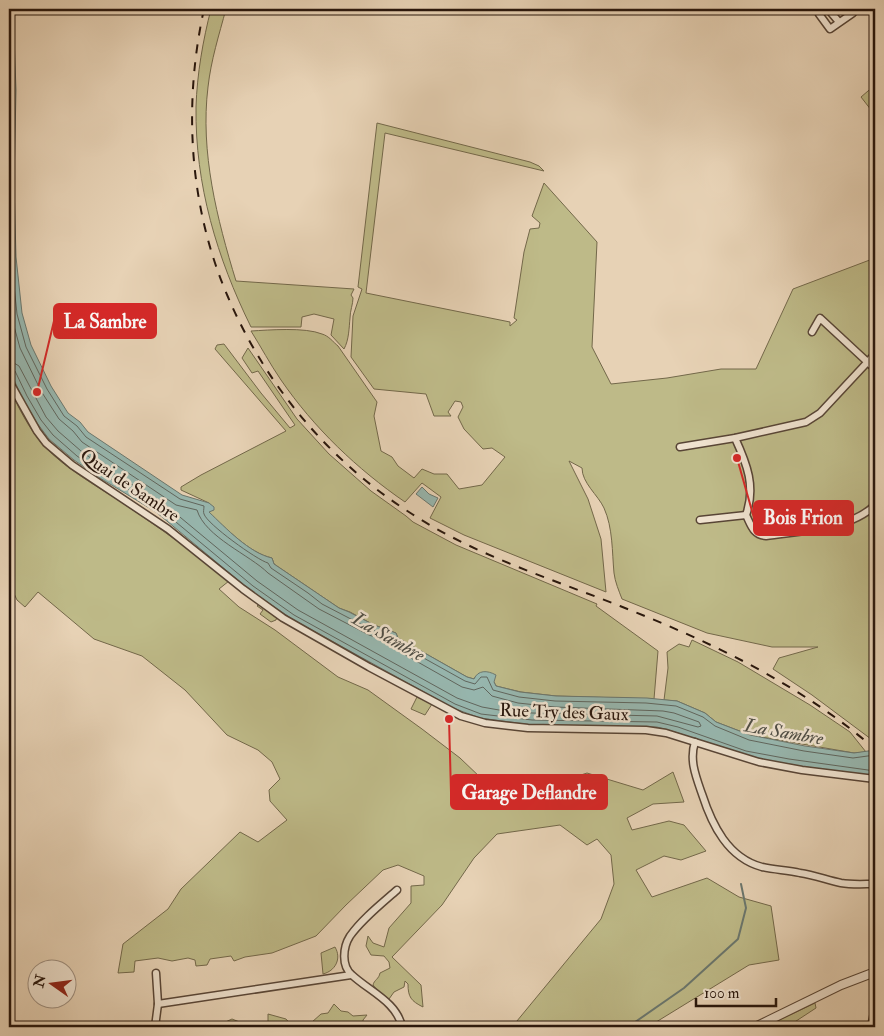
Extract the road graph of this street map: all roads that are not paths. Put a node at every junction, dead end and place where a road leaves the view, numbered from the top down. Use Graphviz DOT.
graph roads {
  1 [pos="827,9"];
  2 [pos="854,9"];
  3 [pos="839,22"];
  4 [pos="812,332"];
  5 [pos="875,354"];
  6 [pos="868,362"];
  7 [pos="875,369"];
  8 [pos="9,381"];
  9 [pos="736,438"];
  10 [pos="680,447"];
  11 [pos="875,505"];
  12 [pos="746,515"];
  13 [pos="700,520"];
  14 [pos="253,597"];
  15 [pos="695,742"];
  16 [pos="875,779"];
  17 [pos="875,884"];
  18 [pos="397,890"];
  19 [pos="875,972"];
  20 [pos="156,973"];
  21 [pos="350,974"];
  22 [pos="158,1004"];
  23 [pos="875,1008"];
  24 [pos="155,1027"];
  25 [pos="402,1027"];
  26 [pos="755,1027"];
  27 [pos="871,1027"];
  1 -- 3 [label="street"];
  1 -- 3 [label="street"];
  2 -- 3 [label="street"];
  4 -- 6 [label="street"];
  5 -- 6 [label="street"];
  6 -- 7 [label="street"];
  6 -- 9 [label="street"];
  8 -- 14 [label="street, Quai de Sambre"];
  9 -- 10 [label="street"];
  9 -- 12 [label="street"];
  11 -- 12 [label="street"];
  12 -- 13 [label="street"];
  14 -- 15 [label="street, Rue Try des Gaux"];
  15 -- 16 [label="street, Rue Try des Gaux"];
  15 -- 17 [label="street"];
  18 -- 21 [label="street"];
  19 -- 26 [label="street"];
  20 -- 22 [label="street"];
  21 -- 22 [label="street"];
  21 -- 25 [label="street"];
  22 -- 24 [label="street"];
  23 -- 27 [label="street"];
}
